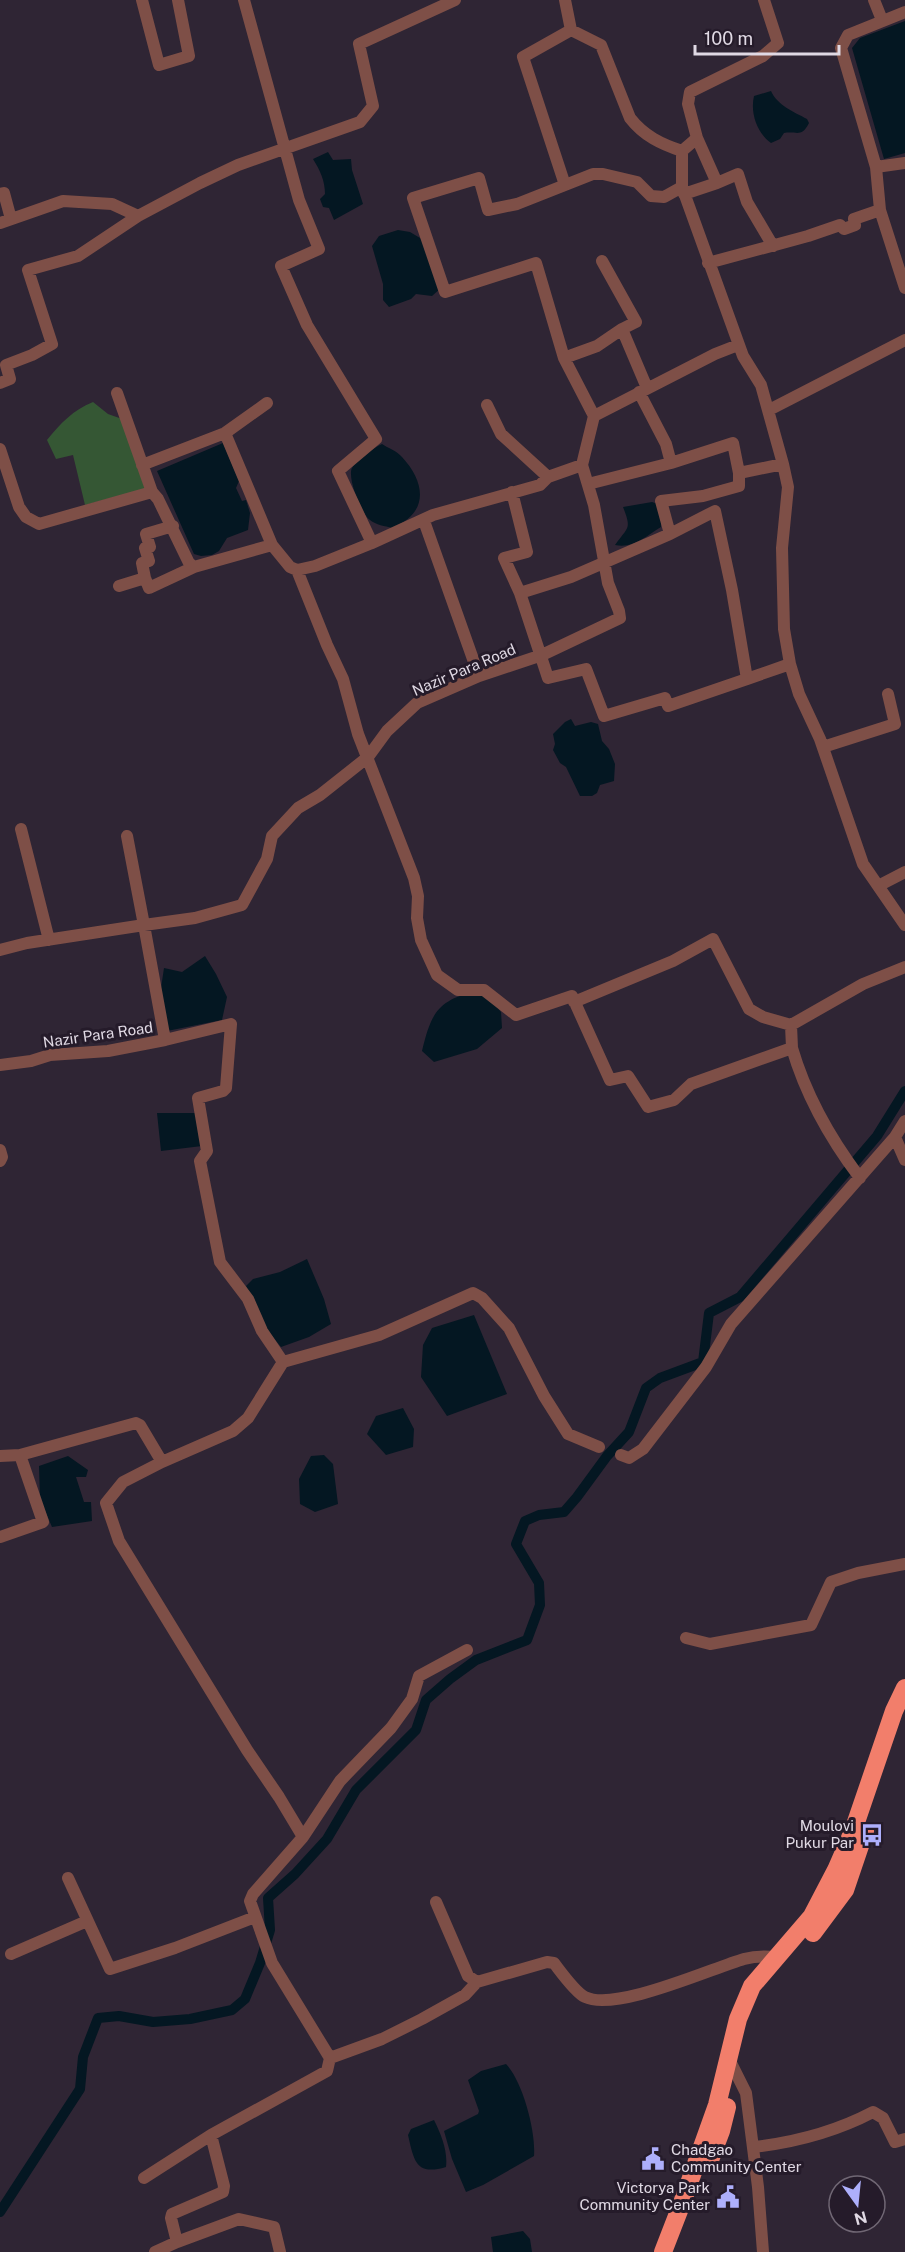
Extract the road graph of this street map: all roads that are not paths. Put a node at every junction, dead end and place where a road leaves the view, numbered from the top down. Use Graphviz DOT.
graph roads {
  1 [pos="142,0"];
  2 [pos="178,0"];
  3 [pos="244,0"];
  4 [pos="455,0"];
  5 [pos="565,0"];
  6 [pos="764,0"];
  7 [pos="874,0"];
  8 [pos="905,12"];
  9 [pos="882,20"];
  10 [pos="571,30"];
  11 [pos="697,138"];
  12 [pos="286,147"];
  13 [pos="682,151"];
  14 [pos="905,163"];
  15 [pos="876,167"];
  16 [pos="717,183"];
  17 [pos="566,185"];
  18 [pos="683,190"];
  19 [pos="0,194"];
  20 [pos="880,210"];
  21 [pos="138,216"];
  22 [pos="6,221"];
  23 [pos="773,246"];
  24 [pos="602,261"];
  25 [pos="708,263"];
  26 [pos="905,288"];
  27 [pos="622,329"];
  28 [pos="905,340"];
  29 [pos="738,345"];
  30 [pos="564,358"];
  31 [pos="0,383"];
  32 [pos="643,390"];
  33 [pos="117,393"];
  34 [pos="267,404"];
  35 [pos="487,405"];
  36 [pos="769,410"];
  37 [pos="594,416"];
  38 [pos="225,433"];
  39 [pos="0,448"];
  40 [pos="671,463"];
  41 [pos="783,464"];
  42 [pos="142,465"];
  43 [pos="582,465"];
  44 [pos="739,473"];
  45 [pos="548,477"];
  46 [pos="588,484"];
  47 [pos="152,492"];
  48 [pos="512,492"];
  49 [pos="424,521"];
  50 [pos="173,526"];
  51 [pos="670,534"];
  52 [pos="372,543"];
  53 [pos="272,545"];
  54 [pos="606,562"];
  55 [pos="195,567"];
  56 [pos="297,570"];
  57 [pos="145,578"];
  58 [pos="119,586"];
  59 [pos="520,593"];
  60 [pos="542,655"];
  61 [pos="790,664"];
  62 [pos="479,676"];
  63 [pos="747,679"];
  64 [pos="888,694"];
  65 [pos="823,747"];
  66 [pos="368,757"];
  67 [pos="21,829"];
  68 [pos="127,836"];
  69 [pos="905,872"];
  70 [pos="878,886"];
  71 [pos="144,925"];
  72 [pos="905,925"];
  73 [pos="49,940"];
  74 [pos="0,950"];
  75 [pos="905,967"];
  76 [pos="574,1002"];
  77 [pos="791,1025"];
  78 [pos="165,1040"];
  79 [pos="792,1048"];
  80 [pos="0,1065"];
  81 [pos="905,1121"];
  82 [pos="895,1137"];
  83 [pos="0,1150"];
  84 [pos="905,1160"];
  85 [pos="0,1161"];
  86 [pos="860,1178"];
  87 [pos="283,1362"];
  88 [pos="599,1447"];
  89 [pos="20,1455"];
  90 [pos="621,1455"];
  91 [pos="0,1456"];
  92 [pos="162,1462"];
  93 [pos="0,1537"];
  94 [pos="905,1564"];
  95 [pos="686,1638"];
  96 [pos="467,1650"];
  97 [pos="905,1688"];
  98 [pos="905,1716"];
  99 [pos="303,1837"];
  100 [pos="68,1878"];
  101 [pos="436,1902"];
  102 [pos="255,1917"];
  103 [pos="87,1921"];
  104 [pos="11,1954"];
  105 [pos="776,1957"];
  106 [pos="477,1982"];
  107 [pos="330,2058"];
  108 [pos="732,2064"];
  109 [pos="211,2135"];
  110 [pos="905,2139"];
  111 [pos="754,2147"];
  112 [pos="144,2178"];
  113 [pos="177,2242"];
  114 [pos="155,2252"];
  115 [pos="280,2252"];
  116 [pos="663,2252"];
  117 [pos="673,2252"];
  118 [pos="763,2252"];
  1 -- 2 [label="street"];
  3 -- 12 [label="street"];
  4 -- 12 [label="street"];
  5 -- 10 [label="street"];
  6 -- 11 [label="street"];
  7 -- 9 [label="street"];
  8 -- 9 [label="street"];
  9 -- 15 [label="street"];
  10 -- 13 [label="street"];
  10 -- 17 [label="street"];
  11 -- 13 [label="street"];
  11 -- 16 [label="street"];
  12 -- 21 [label="street"];
  12 -- 52 [label="street"];
  13 -- 18 [label="street"];
  14 -- 15 [label="street"];
  15 -- 20 [label="street"];
  16 -- 18 [label="street"];
  16 -- 23 [label="street"];
  17 -- 18 [label="street"];
  17 -- 30 [label="street"];
  18 -- 25 [label="street"];
  19 -- 22 [label="street"];
  20 -- 23 [label="street"];
  20 -- 26 [label="street"];
  21 -- 22 [label="street"];
  21 -- 31 [label="street"];
  23 -- 25 [label="street"];
  24 -- 27 [label="street"];
  25 -- 29 [label="street"];
  27 -- 30 [label="street"];
  27 -- 32 [label="street"];
  28 -- 36 [label="street"];
  29 -- 32 [label="street"];
  29 -- 36 [label="street"];
  30 -- 37 [label="street"];
  32 -- 37 [label="street"];
  32 -- 40 [label="street"];
  33 -- 42 [label="street"];
  34 -- 38 [label="street"];
  35 -- 45 [label="street"];
  36 -- 41 [label="street"];
  37 -- 43 [label="street"];
  38 -- 42 [label="street"];
  38 -- 53 [label="street"];
  39 -- 47 [label="street"];
  40 -- 44 [label="street"];
  40 -- 46 [label="street"];
  41 -- 44 [label="street"];
  41 -- 61 [label="street"];
  42 -- 47 [label="street"];
  43 -- 45 [label="street"];
  43 -- 46 [label="street, Nazir Para Road"];
  44 -- 51 [label="street"];
  45 -- 48 [label="street"];
  46 -- 54 [label="street, Nazir Para Road"];
  47 -- 50 [label="street"];
  48 -- 49 [label="street"];
  48 -- 59 [label="street"];
  49 -- 52 [label="street"];
  49 -- 62 [label="street"];
  50 -- 55 [label="street"];
  50 -- 57 [label="street"];
  51 -- 54 [label="street"];
  51 -- 63 [label="street"];
  52 -- 56 [label="street"];
  53 -- 55 [label="street"];
  53 -- 56 [label="street"];
  54 -- 59 [label="street"];
  54 -- 60 [label="street, Nazir Para Road"];
  55 -- 57 [label="street"];
  56 -- 66 [label="street"];
  57 -- 58 [label="street"];
  59 -- 60 [label="street"];
  60 -- 62 [label="street, Nazir Para Road"];
  60 -- 63 [label="street"];
  61 -- 63 [label="street"];
  61 -- 65 [label="street"];
  62 -- 66 [label="street, Nazir Para Road"];
  64 -- 65 [label="street"];
  65 -- 70 [label="street"];
  66 -- 71 [label="street, Nazir Para Road"];
  66 -- 76 [label="street"];
  67 -- 73 [label="street"];
  68 -- 71 [label="street"];
  69 -- 70 [label="street"];
  70 -- 72 [label="street"];
  71 -- 73 [label="street"];
  71 -- 78 [label="street, Nazir Para Road"];
  73 -- 74 [label="street"];
  75 -- 77 [label="street"];
  76 -- 77 [label="street"];
  76 -- 79 [label="street"];
  77 -- 79 [label="street"];
  78 -- 80 [label="street, Nazir Para Road"];
  78 -- 87 [label="street"];
  79 -- 86 [label="street"];
  81 -- 82 [label="street"];
  82 -- 84 [label="street"];
  82 -- 86 [label="street"];
  83 -- 85 [label="street"];
  86 -- 90 [label="street"];
  87 -- 88 [label="street"];
  87 -- 92 [label="street"];
  89 -- 91 [label="street"];
  89 -- 92 [label="street"];
  89 -- 93 [label="street"];
  92 -- 99 [label="street"];
  94 -- 95 [label="street"];
  96 -- 99 [label="street"];
  97 -- 105 [label="highway"];
  98 -- 108 [label="highway"];
  99 -- 102 [label="street"];
  100 -- 103 [label="street"];
  101 -- 106 [label="street"];
  102 -- 103 [label="street"];
  102 -- 107 [label="street"];
  103 -- 104 [label="street"];
  105 -- 106 [label="street"];
  105 -- 108 [label="highway"];
  106 -- 107 [label="street"];
  107 -- 109 [label="street"];
  108 -- 111 [label="street"];
  108 -- 116 [label="highway"];
  108 -- 117 [label="highway"];
  109 -- 112 [label="street"];
  109 -- 113 [label="street"];
  110 -- 111 [label="street"];
  111 -- 118 [label="street"];
  113 -- 114 [label="street"];
  113 -- 115 [label="street"];
}
